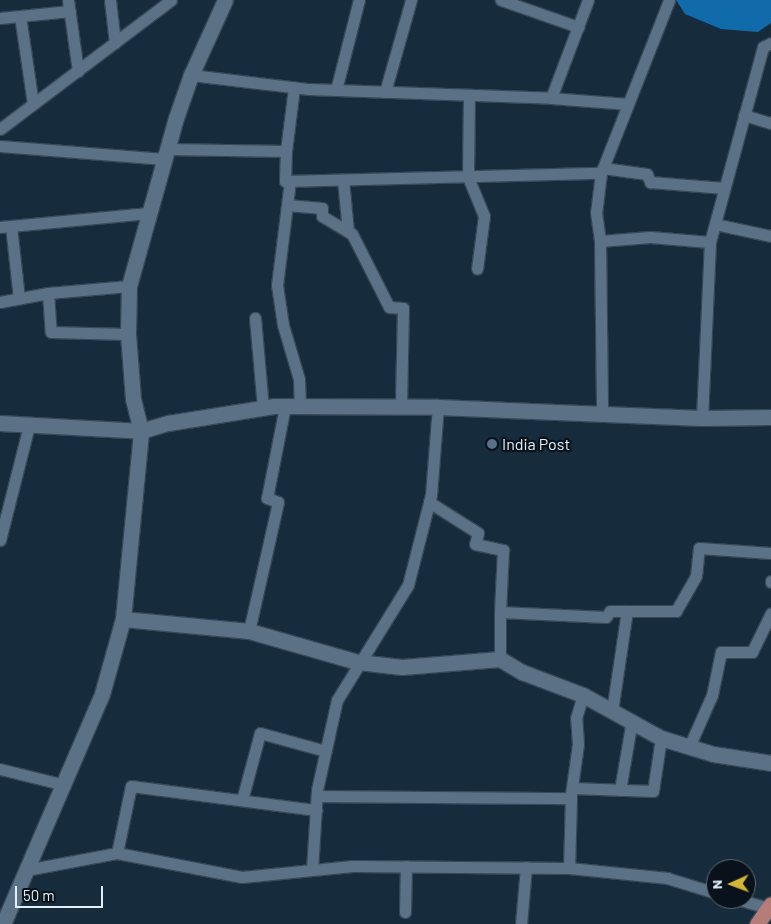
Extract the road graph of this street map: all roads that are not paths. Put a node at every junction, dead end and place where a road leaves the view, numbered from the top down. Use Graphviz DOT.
graph roads {
  1 [pos="110,0"];
  2 [pos="171,0"];
  3 [pos="225,0"];
  4 [pos="359,0"];
  5 [pos="412,0"];
  6 [pos="501,0"];
  7 [pos="588,0"];
  8 [pos="669,0"];
  9 [pos="69,5"];
  10 [pos="159,5"];
  11 [pos="20,16"];
  12 [pos="0,18"];
  13 [pos="578,27"];
  14 [pos="115,43"];
  15 [pos="771,43"];
  16 [pos="78,70"];
  17 [pos="191,75"];
  18 [pos="294,88"];
  19 [pos="336,90"];
  20 [pos="385,92"];
  21 [pos="468,95"];
  22 [pos="551,98"];
  23 [pos="33,104"];
  24 [pos="628,104"];
  25 [pos="744,115"];
  26 [pos="771,123"];
  27 [pos="0,129"];
  28 [pos="0,146"];
  29 [pos="286,151"];
  30 [pos="165,154"];
  31 [pos="602,171"];
  32 [pos="468,177"];
  33 [pos="343,180"];
  34 [pos="290,181"];
  35 [pos="724,188"];
  36 [pos="287,205"];
  37 [pos="148,213"];
  38 [pos="715,224"];
  39 [pos="5,227"];
  40 [pos="348,231"];
  41 [pos="771,236"];
  42 [pos="600,241"];
  43 [pos="710,242"];
  44 [pos="476,269"];
  45 [pos="129,286"];
  46 [pos="48,293"];
  47 [pos="19,298"];
  48 [pos="0,302"];
  49 [pos="255,318"];
  50 [pos="128,334"];
  51 [pos="285,406"];
  52 [pos="300,406"];
  53 [pos="402,407"];
  54 [pos="438,407"];
  55 [pos="263,408"];
  56 [pos="602,414"];
  57 [pos="771,417"];
  58 [pos="702,418"];
  59 [pos="0,423"];
  60 [pos="29,425"];
  61 [pos="141,430"];
  62 [pos="429,502"];
  63 [pos="0,540"];
  64 [pos="771,553"];
  65 [pos="627,611"];
  66 [pos="500,612"];
  67 [pos="771,613"];
  68 [pos="123,619"];
  69 [pos="249,631"];
  70 [pos="500,659"];
  71 [pos="358,662"];
  72 [pos="583,695"];
  73 [pos="612,711"];
  74 [pos="632,720"];
  75 [pos="661,738"];
  76 [pos="688,747"];
  77 [pos="326,751"];
  78 [pos="771,763"];
  79 [pos="0,769"];
  80 [pos="65,785"];
  81 [pos="620,790"];
  82 [pos="571,793"];
  83 [pos="317,796"];
  84 [pos="242,800"];
  85 [pos="316,810"];
  86 [pos="116,853"];
  87 [pos="406,866"];
  88 [pos="526,867"];
  89 [pos="569,868"];
  90 [pos="26,870"];
  91 [pos="312,870"];
  92 [pos="706,890"];
  93 [pos="756,904"];
  94 [pos="770,907"];
  95 [pos="405,912"];
  96 [pos="3,924"];
  97 [pos="521,924"];
  98 [pos="757,924"];
  1 -- 14 [label="street"];
  2 -- 10 [label="street"];
  3 -- 17 [label="street"];
  4 -- 19 [label="street"];
  5 -- 20 [label="street"];
  6 -- 13 [label="street"];
  7 -- 13 [label="street"];
  8 -- 24 [label="street"];
  9 -- 11 [label="street"];
  9 -- 16 [label="street"];
  10 -- 14 [label="street"];
  11 -- 12 [label="street"];
  11 -- 23 [label="street"];
  13 -- 22 [label="street"];
  14 -- 16 [label="street"];
  15 -- 25 [label="street"];
  16 -- 23 [label="street"];
  17 -- 18 [label="street"];
  17 -- 30 [label="street"];
  18 -- 19 [label="street"];
  18 -- 29 [label="street"];
  19 -- 20 [label="street"];
  20 -- 21 [label="street"];
  21 -- 22 [label="street"];
  21 -- 32 [label="street"];
  22 -- 24 [label="street"];
  23 -- 27 [label="street"];
  24 -- 31 [label="street"];
  25 -- 26 [label="street"];
  25 -- 35 [label="street"];
  28 -- 30 [label="street"];
  29 -- 30 [label="street"];
  29 -- 34 [label="street"];
  30 -- 37 [label="street"];
  31 -- 32 [label="street"];
  31 -- 35 [label="street"];
  31 -- 42 [label="street"];
  32 -- 33 [label="street"];
  32 -- 44 [label="street"];
  33 -- 34 [label="street"];
  33 -- 40 [label="street"];
  34 -- 36 [label="street"];
  35 -- 38 [label="street"];
  36 -- 40 [label="street"];
  36 -- 52 [label="street"];
  37 -- 39 [label="street"];
  37 -- 45 [label="street"];
  38 -- 41 [label="street"];
  38 -- 43 [label="street"];
  39 -- 47 [label="street"];
  40 -- 53 [label="street"];
  42 -- 43 [label="street"];
  42 -- 56 [label="street"];
  43 -- 58 [label="street"];
  45 -- 46 [label="street"];
  45 -- 50 [label="street"];
  46 -- 47 [label="street"];
  46 -- 50 [label="street"];
  47 -- 48 [label="street"];
  49 -- 55 [label="street"];
  50 -- 61 [label="street"];
  51 -- 52 [label="street"];
  51 -- 55 [label="street"];
  51 -- 69 [label="street"];
  52 -- 53 [label="street"];
  53 -- 54 [label="street"];
  54 -- 56 [label="street"];
  54 -- 62 [label="street"];
  55 -- 61 [label="street"];
  56 -- 58 [label="street"];
  57 -- 58 [label="street"];
  59 -- 60 [label="street"];
  60 -- 61 [label="street"];
  60 -- 63 [label="street"];
  61 -- 68 [label="street"];
  62 -- 66 [label="street"];
  62 -- 71 [label="street"];
  64 -- 65 [label="street"];
  65 -- 66 [label="street"];
  65 -- 73 [label="street"];
  66 -- 70 [label="street"];
  67 -- 76 [label="street"];
  68 -- 69 [label="street"];
  68 -- 80 [label="street"];
  69 -- 71 [label="street"];
  70 -- 71 [label="street"];
  70 -- 72 [label="street"];
  71 -- 77 [label="street"];
  72 -- 73 [label="street"];
  72 -- 82 [label="street"];
  73 -- 74 [label="street"];
  74 -- 75 [label="street"];
  74 -- 81 [label="street"];
  75 -- 76 [label="street"];
  75 -- 81 [label="street"];
  76 -- 78 [label="street"];
  77 -- 83 [label="street"];
  77 -- 84 [label="street"];
  79 -- 80 [label="street"];
  80 -- 90 [label="street"];
  81 -- 82 [label="street"];
  82 -- 83 [label="street"];
  82 -- 89 [label="street"];
  83 -- 85 [label="street"];
  84 -- 85 [label="street"];
  84 -- 86 [label="street"];
  85 -- 91 [label="street"];
  86 -- 90 [label="street"];
  86 -- 91 [label="street"];
  87 -- 88 [label="street"];
  87 -- 91 [label="street"];
  87 -- 95 [label="street"];
  88 -- 89 [label="street"];
  88 -- 97 [label="street"];
  89 -- 92 [label="street"];
  90 -- 96 [label="street"];
  93 -- 94 [label="street"];
  94 -- 98 [label="main road"];
}
